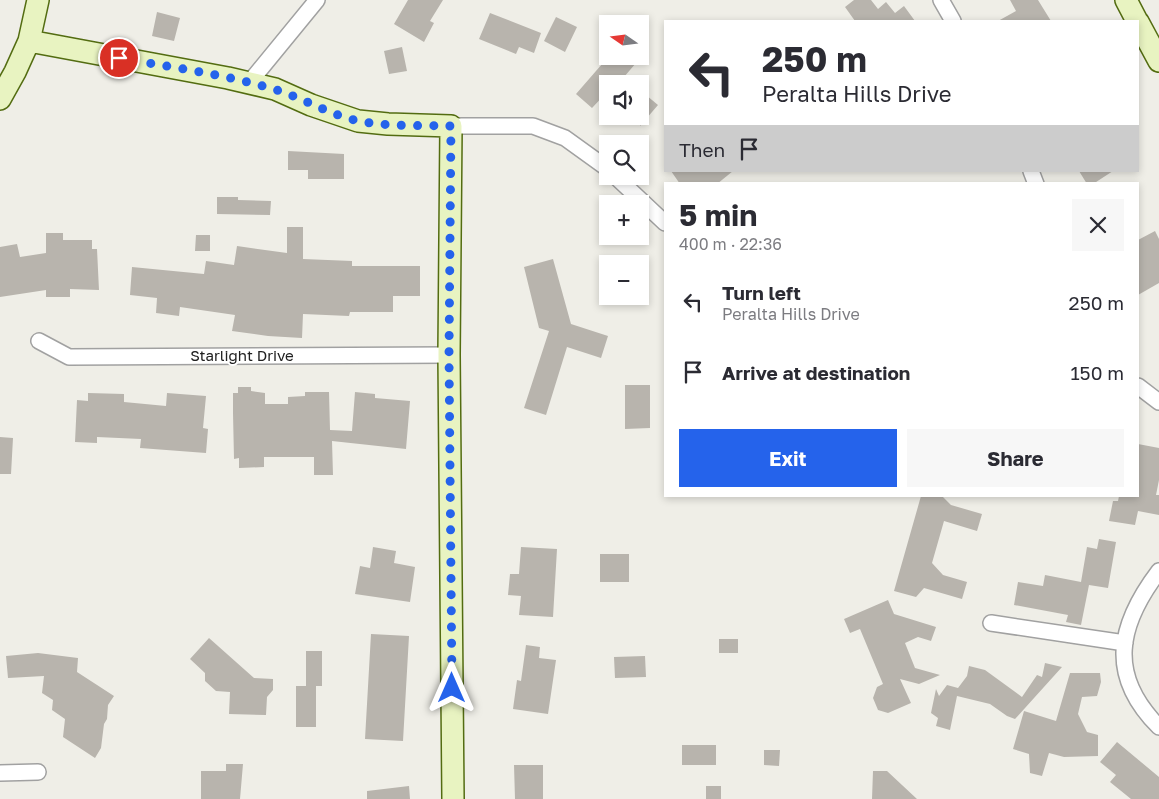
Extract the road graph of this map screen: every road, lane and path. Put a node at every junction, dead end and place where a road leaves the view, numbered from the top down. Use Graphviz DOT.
graph roads {
  1 [pos="38,0"];
  2 [pos="317,0"];
  3 [pos="941,0"];
  4 [pos="1126,0"];
  5 [pos="952,20"];
  6 [pos="1136,20"];
  7 [pos="1139,25"];
  8 [pos="29,41"];
  9 [pos="1159,62"];
  10 [pos="249,83"];
  11 [pos="0,99"];
  12 [pos="451,126"];
  13 [pos="599,163"];
  14 [pos="625,185"];
  15 [pos="664,221"];
  16 [pos="39,341"];
  17 [pos="449,355"];
  18 [pos="1139,387"];
  19 [pos="1159,402"];
  20 [pos="1159,571"];
  21 [pos="991,623"];
  22 [pos="1125,643"];
  23 [pos="1159,727"];
  24 [pos="0,772"];
  25 [pos="38,772"];
  26 [pos="453,799"];
  1 -- 8 [label="street"];
  2 -- 10 [label="street"];
  3 -- 5 [label="street"];
  4 -- 6 [label="street"];
  7 -- 9 [label="street"];
  8 -- 10 [label="street"];
  8 -- 11 [label="street"];
  10 -- 12 [label="street"];
  12 -- 13 [label="street"];
  12 -- 17 [label="street"];
  14 -- 15 [label="street"];
  16 -- 17 [label="street, Starlight Drive"];
  17 -- 26 [label="street"];
  18 -- 19 [label="street"];
  20 -- 22 [label="street"];
  21 -- 22 [label="street"];
  22 -- 23 [label="street"];
  24 -- 25 [label="street"];
}
